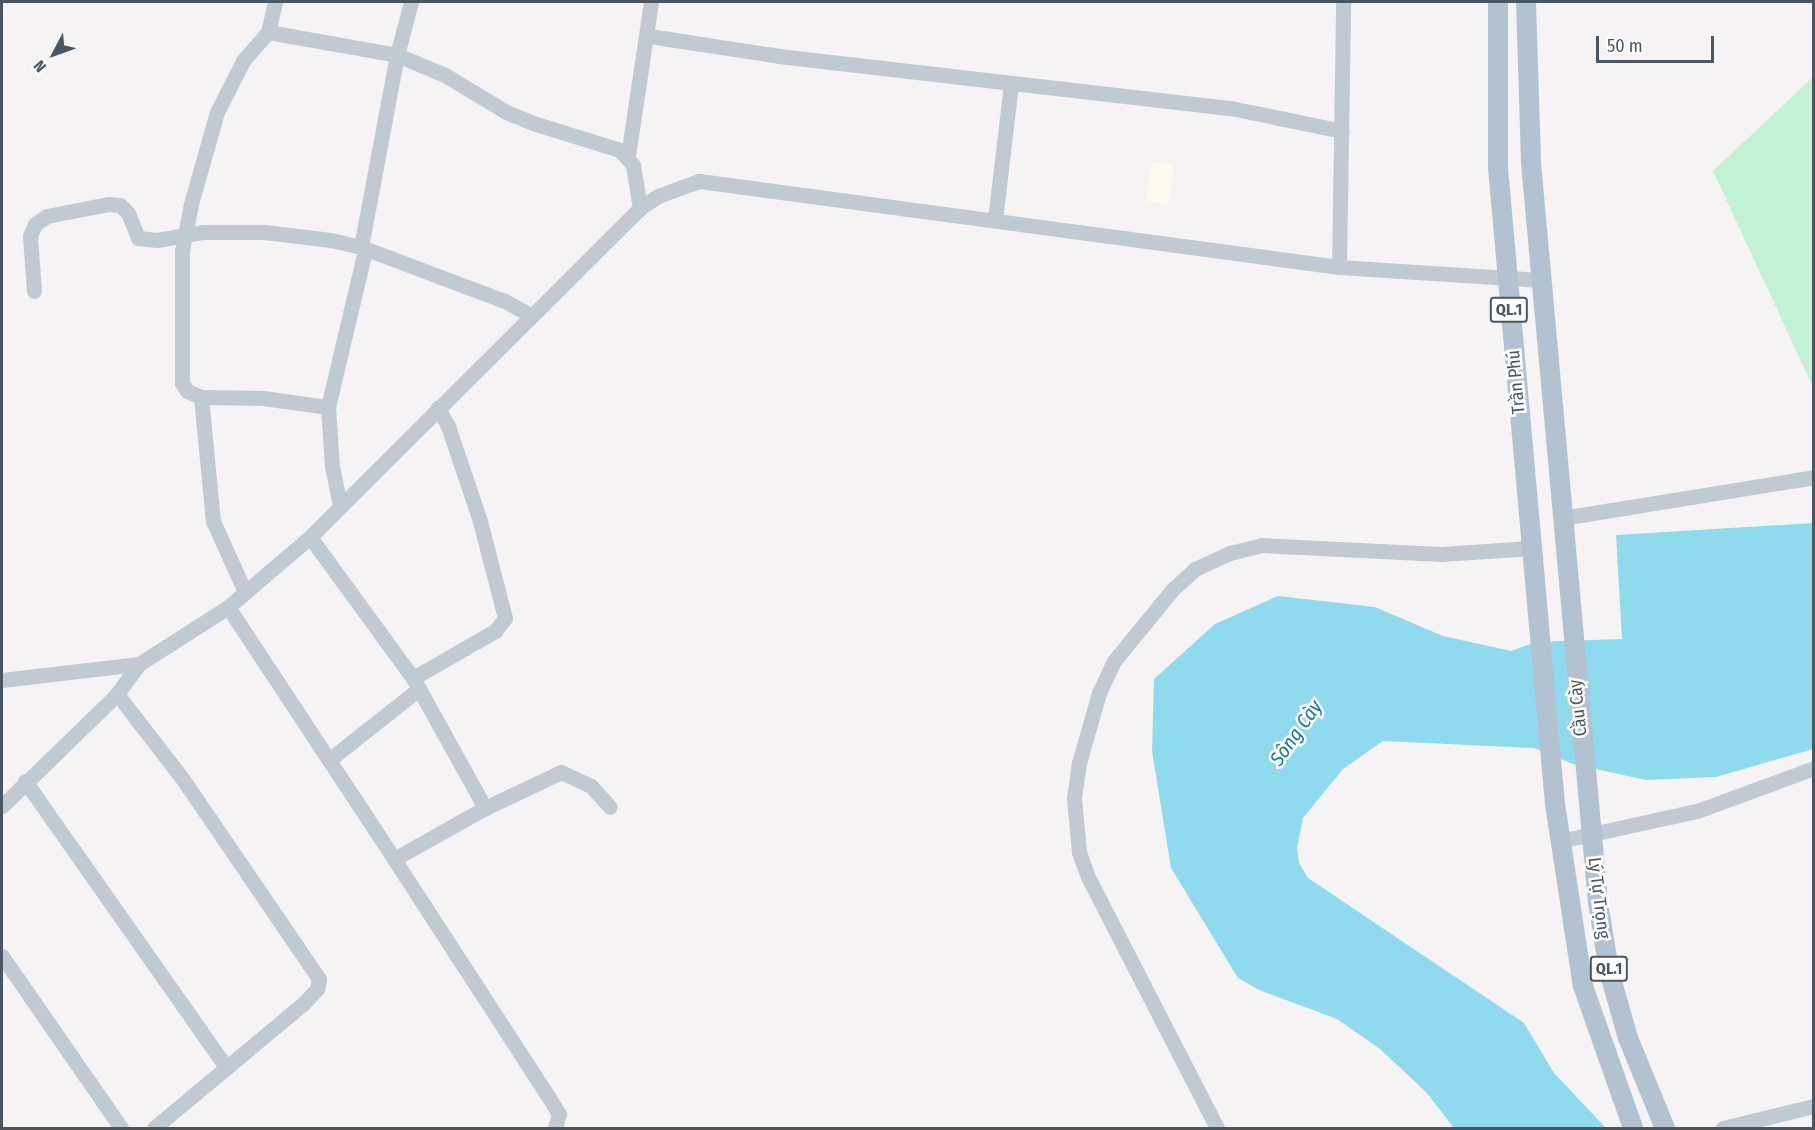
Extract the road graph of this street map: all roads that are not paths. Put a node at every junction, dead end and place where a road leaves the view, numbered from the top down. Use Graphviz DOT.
graph roads {
  1 [pos="275,2"];
  2 [pos="411,2"];
  3 [pos="651,2"];
  4 [pos="1343,2"];
  5 [pos="1498,2"];
  6 [pos="1526,2"];
  7 [pos="268,32"];
  8 [pos="649,36"];
  9 [pos="397,55"];
  10 [pos="1011,84"];
  11 [pos="1342,131"];
  12 [pos="628,156"];
  13 [pos="639,208"];
  14 [pos="995,220"];
  15 [pos="184,234"];
  16 [pos="363,248"];
  17 [pos="1339,267"];
  18 [pos="1506,278"];
  19 [pos="1541,280"];
  20 [pos="34,291"];
  21 [pos="530,315"];
  22 [pos="201,397"];
  23 [pos="328,407"];
  24 [pos="438,408"];
  25 [pos="1814,477"];
  26 [pos="340,506"];
  27 [pos="1562,518"];
  28 [pos="310,537"];
  29 [pos="1531,548"];
  30 [pos="245,592"];
  31 [pos="228,607"];
  32 [pos="1569,614"];
  33 [pos="1536,618"];
  34 [pos="139,664"];
  35 [pos="2,680"];
  36 [pos="416,683"];
  37 [pos="117,694"];
  38 [pos="329,760"];
  39 [pos="1814,768"];
  40 [pos="25,781"];
  41 [pos="1588,801"];
  42 [pos="1555,804"];
  43 [pos="2,806"];
  44 [pos="610,807"];
  45 [pos="485,808"];
  46 [pos="1592,836"];
  47 [pos="1560,841"];
  48 [pos="394,859"];
  49 [pos="2,956"];
  50 [pos="226,1067"];
  51 [pos="1814,1106"];
  52 [pos="121,1128"];
  53 [pos="154,1128"];
  54 [pos="555,1128"];
  55 [pos="1217,1128"];
  56 [pos="1633,1128"];
  57 [pos="1665,1128"];
  58 [pos="1724,1128"];
  1 -- 7 [label="street"];
  2 -- 9 [label="street"];
  3 -- 8 [label="street"];
  4 -- 11 [label="street"];
  5 -- 18 [label="main road, Trần Phú / QL.1"];
  6 -- 19 [label="main road, Trần Phú / QL.1"];
  7 -- 9 [label="street"];
  7 -- 15 [label="street"];
  8 -- 10 [label="street"];
  8 -- 12 [label="street"];
  9 -- 12 [label="street"];
  9 -- 16 [label="street"];
  10 -- 11 [label="street"];
  10 -- 14 [label="street"];
  11 -- 17 [label="street"];
  12 -- 13 [label="street"];
  13 -- 14 [label="street"];
  13 -- 21 [label="street"];
  14 -- 17 [label="street"];
  15 -- 16 [label="street"];
  15 -- 20 [label="street"];
  15 -- 22 [label="street"];
  16 -- 21 [label="street"];
  16 -- 23 [label="street"];
  17 -- 18 [label="street"];
  18 -- 19 [label="street"];
  18 -- 29 [label="main road, Trần Phú / QL.1"];
  19 -- 27 [label="main road, Trần Phú / QL.1"];
  21 -- 24 [label="street"];
  22 -- 23 [label="street"];
  22 -- 30 [label="street"];
  23 -- 26 [label="street"];
  24 -- 26 [label="street"];
  24 -- 36 [label="street"];
  25 -- 27 [label="street"];
  26 -- 28 [label="street"];
  27 -- 32 [label="main road, Trần Phú / QL.1"];
  28 -- 30 [label="street"];
  28 -- 36 [label="street"];
  29 -- 33 [label="main road, Trần Phú / QL.1"];
  29 -- 55 [label="street"];
  30 -- 31 [label="street"];
  31 -- 34 [label="street"];
  31 -- 38 [label="street"];
  32 -- 41 [label="main road, Cầu Cày / QL.1"];
  33 -- 42 [label="main road, Cầu Cày / QL.1"];
  34 -- 35 [label="street"];
  34 -- 37 [label="street"];
  36 -- 38 [label="street"];
  36 -- 45 [label="street"];
  37 -- 40 [label="street"];
  37 -- 50 [label="street"];
  38 -- 48 [label="street"];
  39 -- 46 [label="street"];
  40 -- 43 [label="street"];
  40 -- 50 [label="street"];
  41 -- 46 [label="main road, Lý Tự Trọng / QL.1"];
  42 -- 47 [label="main road, Lý Tự Trọng / QL.1"];
  44 -- 45 [label="street"];
  45 -- 48 [label="street"];
  46 -- 47 [label="street"];
  46 -- 57 [label="main road, Lý Tự Trọng / QL.1"];
  47 -- 56 [label="main road, Lý Tự Trọng / QL.1"];
  48 -- 54 [label="street"];
  49 -- 52 [label="street"];
  50 -- 53 [label="street"];
  51 -- 58 [label="street"];
}
